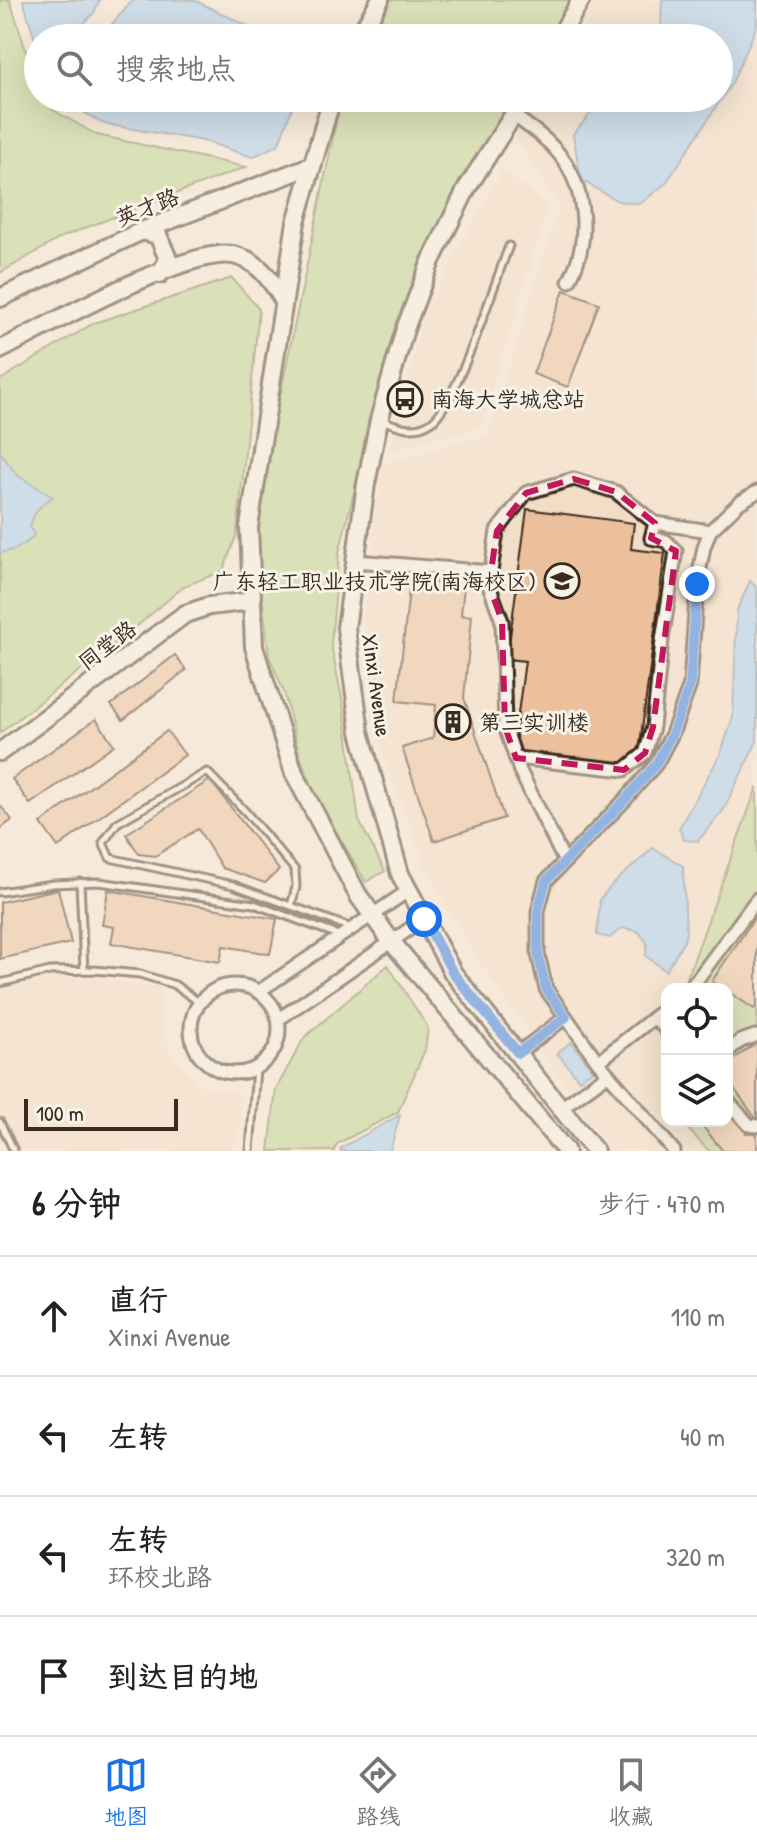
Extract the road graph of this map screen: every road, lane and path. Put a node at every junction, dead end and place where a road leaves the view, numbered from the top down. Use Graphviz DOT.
graph roads {
  1 [pos="380,0"];
  2 [pos="581,0"];
  3 [pos="366,24"];
  4 [pos="567,24"];
  5 [pos="328,112"];
  6 [pos="515,112"];
  7 [pos="513,115"];
  8 [pos="313,165"];
  9 [pos="142,231"];
  10 [pos="509,246"];
  11 [pos="160,274"];
  12 [pos="569,281"];
  13 [pos="0,298"];
  14 [pos="282,298"];
  15 [pos="0,350"];
  16 [pos="379,420"];
  17 [pos="757,492"];
  18 [pos="655,523"];
  19 [pos="710,531"];
  20 [pos="356,561"];
  21 [pos="491,572"];
  22 [pos="252,601"];
  23 [pos="0,752"];
  24 [pos="516,758"];
  25 [pos="564,860"];
  26 [pos="80,882"];
  27 [pos="408,891"];
  28 [pos="0,892"];
  29 [pos="757,899"];
  30 [pos="291,906"];
  31 [pos="373,915"];
  32 [pos="424,919"];
  33 [pos="353,928"];
  34 [pos="342,936"];
  35 [pos="391,941"];
  36 [pos="84,970"];
  37 [pos="0,983"];
  38 [pos="694,983"];
  39 [pos="258,992"];
  40 [pos="200,1003"];
  41 [pos="661,1012"];
  42 [pos="566,1017"];
  43 [pos="655,1018"];
  44 [pos="279,1019"];
  45 [pos="661,1024"];
  46 [pos="755,1036"];
  47 [pos="733,1047"];
  48 [pos="518,1053"];
  49 [pos="598,1062"];
  50 [pos="256,1068"];
  51 [pos="608,1074"];
  52 [pos="733,1107"];
  53 [pos="561,1108"];
  54 [pos="0,1122"];
  55 [pos="757,1126"];
  56 [pos="14,1151"];
  57 [pos="250,1151"];
  58 [pos="566,1151"];
  59 [pos="595,1151"];
  60 [pos="674,1151"];
  1 -- 3 [label="main road"];
  2 -- 4 [label="main road"];
  5 -- 8 [label="main road"];
  6 -- 7 [label="main road, Xinxi Avenue"];
  7 -- 12 [label="street"];
  7 -- 16 [label="main road, Xinxi Avenue"];
  8 -- 9 [label="main road, 英才路"];
  8 -- 14 [label="main road"];
  9 -- 11 [label="main road"];
  9 -- 13 [label="main road, 英才路"];
  10 -- 16 [label="lane"];
  11 -- 14 [label="main road"];
  11 -- 15 [label="main road"];
  14 -- 22 [label="main road"];
  16 -- 20 [label="main road, Xinxi Avenue"];
  17 -- 19 [label="street"];
  18 -- 19 [label="street"];
  18 -- 21 [label="street"];
  18 -- 24 [label="street"];
  19 -- 25 [label="street"];
  20 -- 21 [label="street"];
  20 -- 27 [label="main road, Xinxi Avenue"];
  21 -- 24 [label="street"];
  22 -- 23 [label="main road, 同堂路"];
  22 -- 31 [label="main road"];
  24 -- 25 [label="street"];
  25 -- 42 [label="street"];
  26 -- 28 [label="lane"];
  26 -- 34 [label="lane"];
  26 -- 36 [label="lane"];
  27 -- 31 [label="street"];
  27 -- 32 [label="main road, Xinxi Avenue"];
  29 -- 38 [label="street"];
  30 -- 30 [label="lane"];
  30 -- 33 [label="lane"];
  31 -- 33 [label="street"];
  31 -- 35 [label="main road"];
  32 -- 35 [label="street"];
  32 -- 48 [label="main road, Xinxi Avenue"];
  33 -- 34 [label="street"];
  34 -- 39 [label="street"];
  35 -- 44 [label="street"];
  35 -- 58 [label="main road"];
  36 -- 37 [label="lane"];
  36 -- 40 [label="lane"];
  39 -- 40 [label="street"];
  39 -- 44 [label="street"];
  40 -- 50 [label="street"];
  41 -- 43 [label="street"];
  42 -- 48 [label="street"];
  42 -- 49 [label="street"];
  43 -- 45 [label="street"];
  43 -- 49 [label="street"];
  44 -- 50 [label="street"];
  46 -- 47 [label="street"];
  48 -- 53 [label="main road, Xinxi Avenue"];
  49 -- 51 [label="street"];
  50 -- 57 [label="lane"];
  51 -- 53 [label="street"];
  51 -- 60 [label="street"];
  52 -- 55 [label="street"];
  53 -- 59 [label="main road, Xinxi Avenue"];
  54 -- 56 [label="lane"];
}
